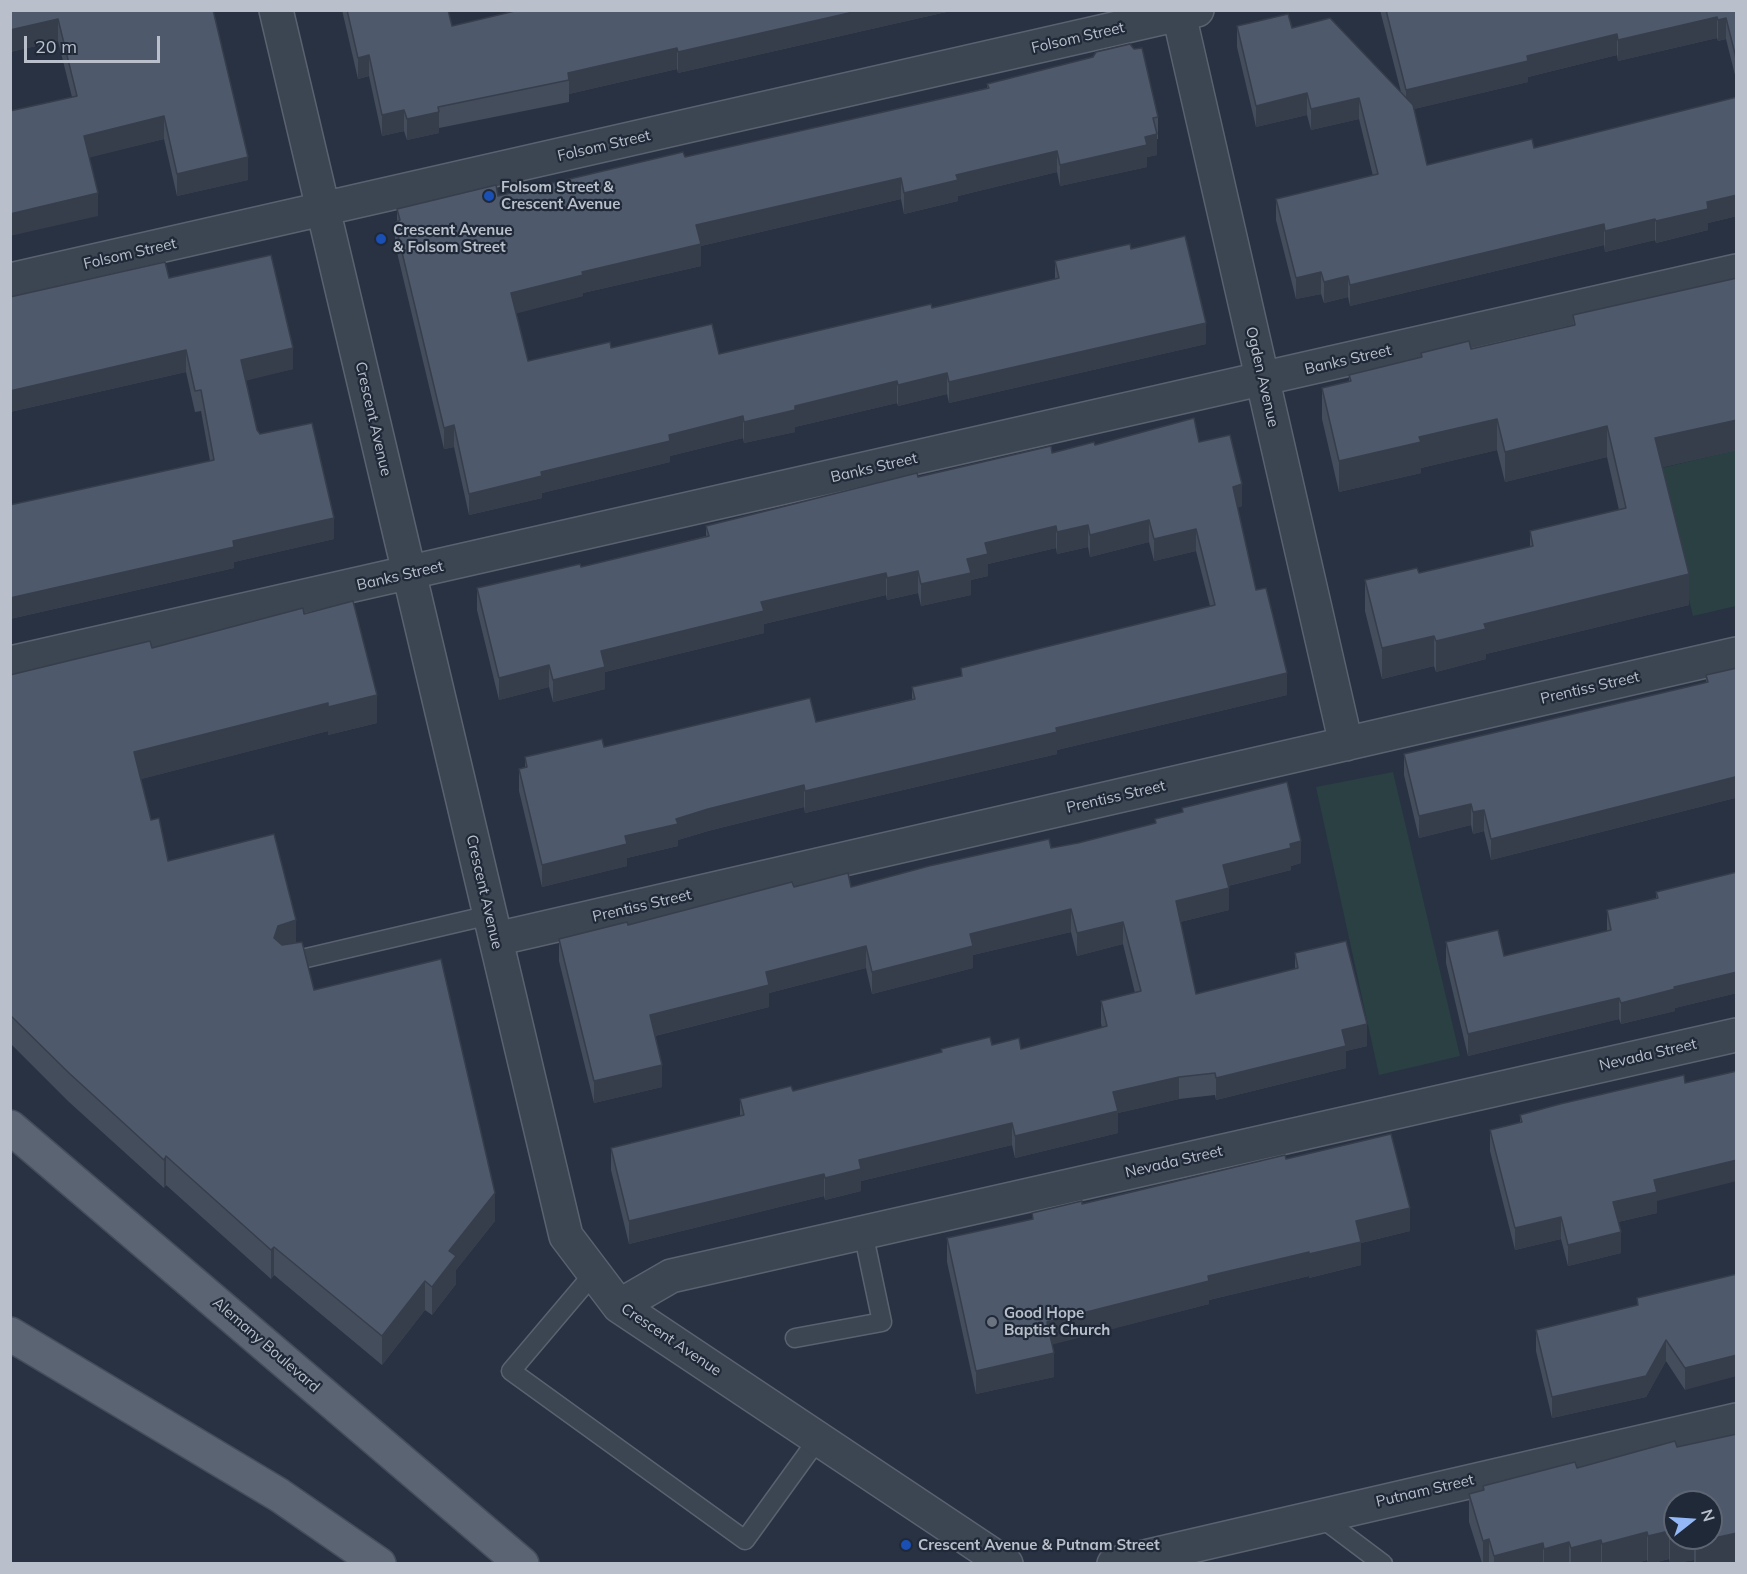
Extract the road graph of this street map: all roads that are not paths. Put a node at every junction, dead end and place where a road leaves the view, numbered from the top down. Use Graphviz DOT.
graph roads {
  1 [pos="276,10"];
  2 [pos="1185,12"];
  3 [pos="324,211"];
  4 [pos="1737,271"];
  5 [pos="10,280"];
  6 [pos="1263,379"];
  7 [pos="410,574"];
  8 [pos="1737,654"];
  9 [pos="10,663"];
  10 [pos="1346,744"];
  11 [pos="493,927"];
  12 [pos="285,963"];
  13 [pos="1737,1035"];
  14 [pos="10,1127"];
  15 [pos="863,1233"];
  16 [pos="594,1273"];
  17 [pos="619,1306"];
  18 [pos="10,1334"];
  19 [pos="795,1338"];
  20 [pos="1737,1420"];
  21 [pos="818,1439"];
  22 [pos="1318,1515"];
  23 [pos="379,1563"];
  24 [pos="522,1563"];
  25 [pos="1005,1563"];
  26 [pos="1114,1563"];
  27 [pos="1383,1563"];
  1 -- 3 [label="street, Crescent Avenue"];
  2 -- 3 [label="street, Folsom Street"];
  2 -- 6 [label="street, Ogden Avenue"];
  3 -- 5 [label="street, Folsom Street"];
  3 -- 7 [label="street, Crescent Avenue"];
  4 -- 6 [label="street, Banks Street"];
  6 -- 7 [label="street, Banks Street"];
  6 -- 10 [label="street, Ogden Avenue"];
  7 -- 9 [label="street, Banks Street"];
  7 -- 11 [label="street, Crescent Avenue"];
  8 -- 10 [label="street, Prentiss Street"];
  10 -- 11 [label="street, Prentiss Street"];
  11 -- 12 [label="lane"];
  11 -- 16 [label="street, Crescent Avenue"];
  13 -- 15 [label="street, Nevada Street"];
  14 -- 24 [label="main road, Alemany Boulevard"];
  15 -- 17 [label="street, Nevada Street"];
  15 -- 19 [label="lane"];
  16 -- 17 [label="street, Crescent Avenue"];
  16 -- 21 [label="lane"];
  17 -- 21 [label="street, Crescent Avenue"];
  18 -- 23 [label="main road"];
  20 -- 22 [label="street, Putnam Street"];
  21 -- 25 [label="street, Crescent Avenue"];
  22 -- 26 [label="street, Putnam Street"];
  22 -- 27 [label="lane"];
}
